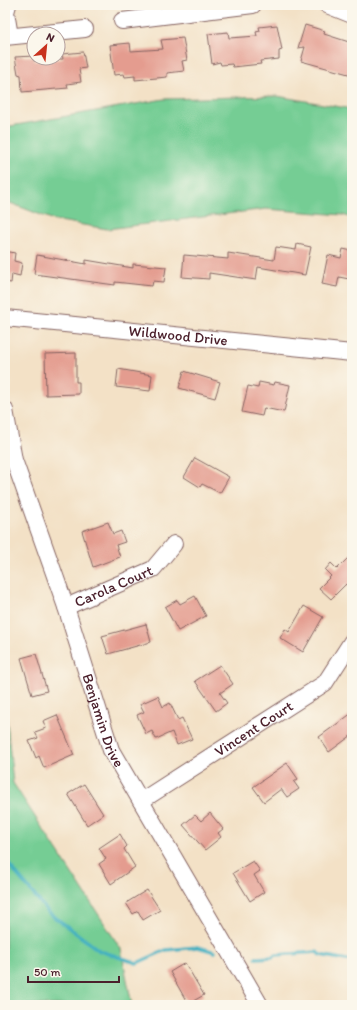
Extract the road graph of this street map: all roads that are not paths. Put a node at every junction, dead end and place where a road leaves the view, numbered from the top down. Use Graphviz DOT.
graph roads {
  1 [pos="253,5"];
  2 [pos="326,5"];
  3 [pos="214,8"];
  4 [pos="6,10"];
  5 [pos="351,12"];
  6 [pos="122,20"];
  7 [pos="85,29"];
  8 [pos="7,37"];
  9 [pos="5,318"];
  10 [pos="352,353"];
  11 [pos="5,410"];
  12 [pos="174,544"];
  13 [pos="66,607"];
  14 [pos="352,641"];
  15 [pos="141,801"];
  16 [pos="260,1005"];
  1 -- 3 [label="street"];
  2 -- 5 [label="street"];
  3 -- 6 [label="street"];
  4 -- 8 [label="street"];
  7 -- 8 [label="street"];
  9 -- 10 [label="street, Wildwood Drive"];
  11 -- 13 [label="street, Benjamin Drive"];
  12 -- 13 [label="street, Carola Court"];
  13 -- 15 [label="street, Benjamin Drive"];
  14 -- 15 [label="street, Vincent Court"];
  15 -- 16 [label="street, Benjamin Drive"];
}
